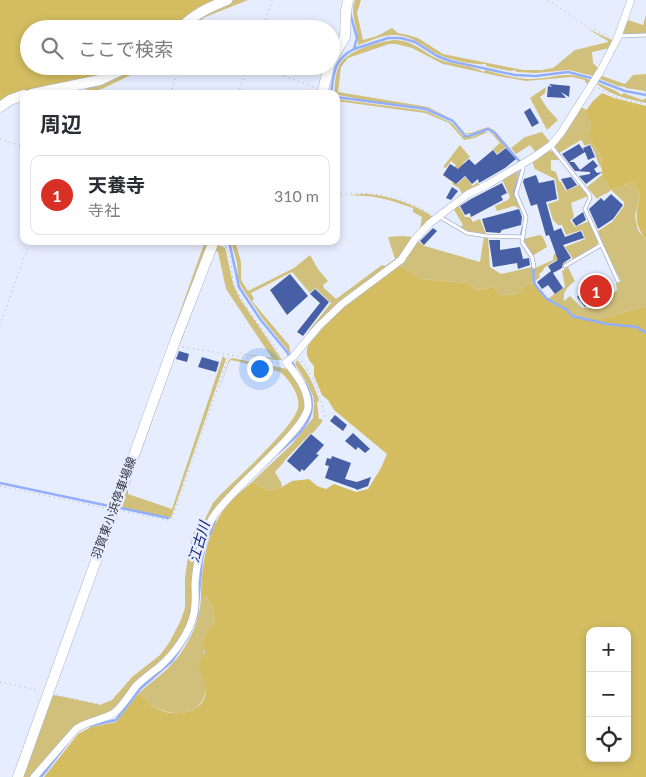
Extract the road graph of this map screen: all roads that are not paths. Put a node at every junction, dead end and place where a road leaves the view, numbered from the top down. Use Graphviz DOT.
graph roads {
  1 [pos="227,0"];
  2 [pos="348,0"];
  3 [pos="632,0"];
  4 [pos="188,20"];
  5 [pos="646,35"];
  6 [pos="617,38"];
  7 [pos="340,45"];
  8 [pos="109,75"];
  9 [pos="327,75"];
  10 [pos="52,90"];
  11 [pos="323,90"];
  12 [pos="20,96"];
  13 [pos="0,107"];
  14 [pos="551,145"];
  15 [pos="523,164"];
  16 [pos="438,216"];
  17 [pos="522,236"];
  18 [pos="212,245"];
  19 [pos="600,245"];
  20 [pos="565,266"];
  21 [pos="534,267"];
  22 [pos="618,281"];
  23 [pos="18,777"];
  24 [pos="34,777"];
  1 -- 4 [label="main road"];
  2 -- 7 [label="main road"];
  3 -- 6 [label="street"];
  5 -- 6 [label="lane"];
  6 -- 14 [label="street"];
  8 -- 10 [label="main road"];
  9 -- 11 [label="main road"];
  12 -- 13 [label="main road"];
  14 -- 15 [label="street"];
  14 -- 19 [label="lane"];
  15 -- 16 [label="street"];
  15 -- 17 [label="lane"];
  16 -- 17 [label="lane"];
  16 -- 24 [label="street"];
  17 -- 21 [label="lane"];
  18 -- 23 [label="main road, 羽賀東小浜停車場線"];
  19 -- 20 [label="lane"];
  19 -- 22 [label="lane"];
}
